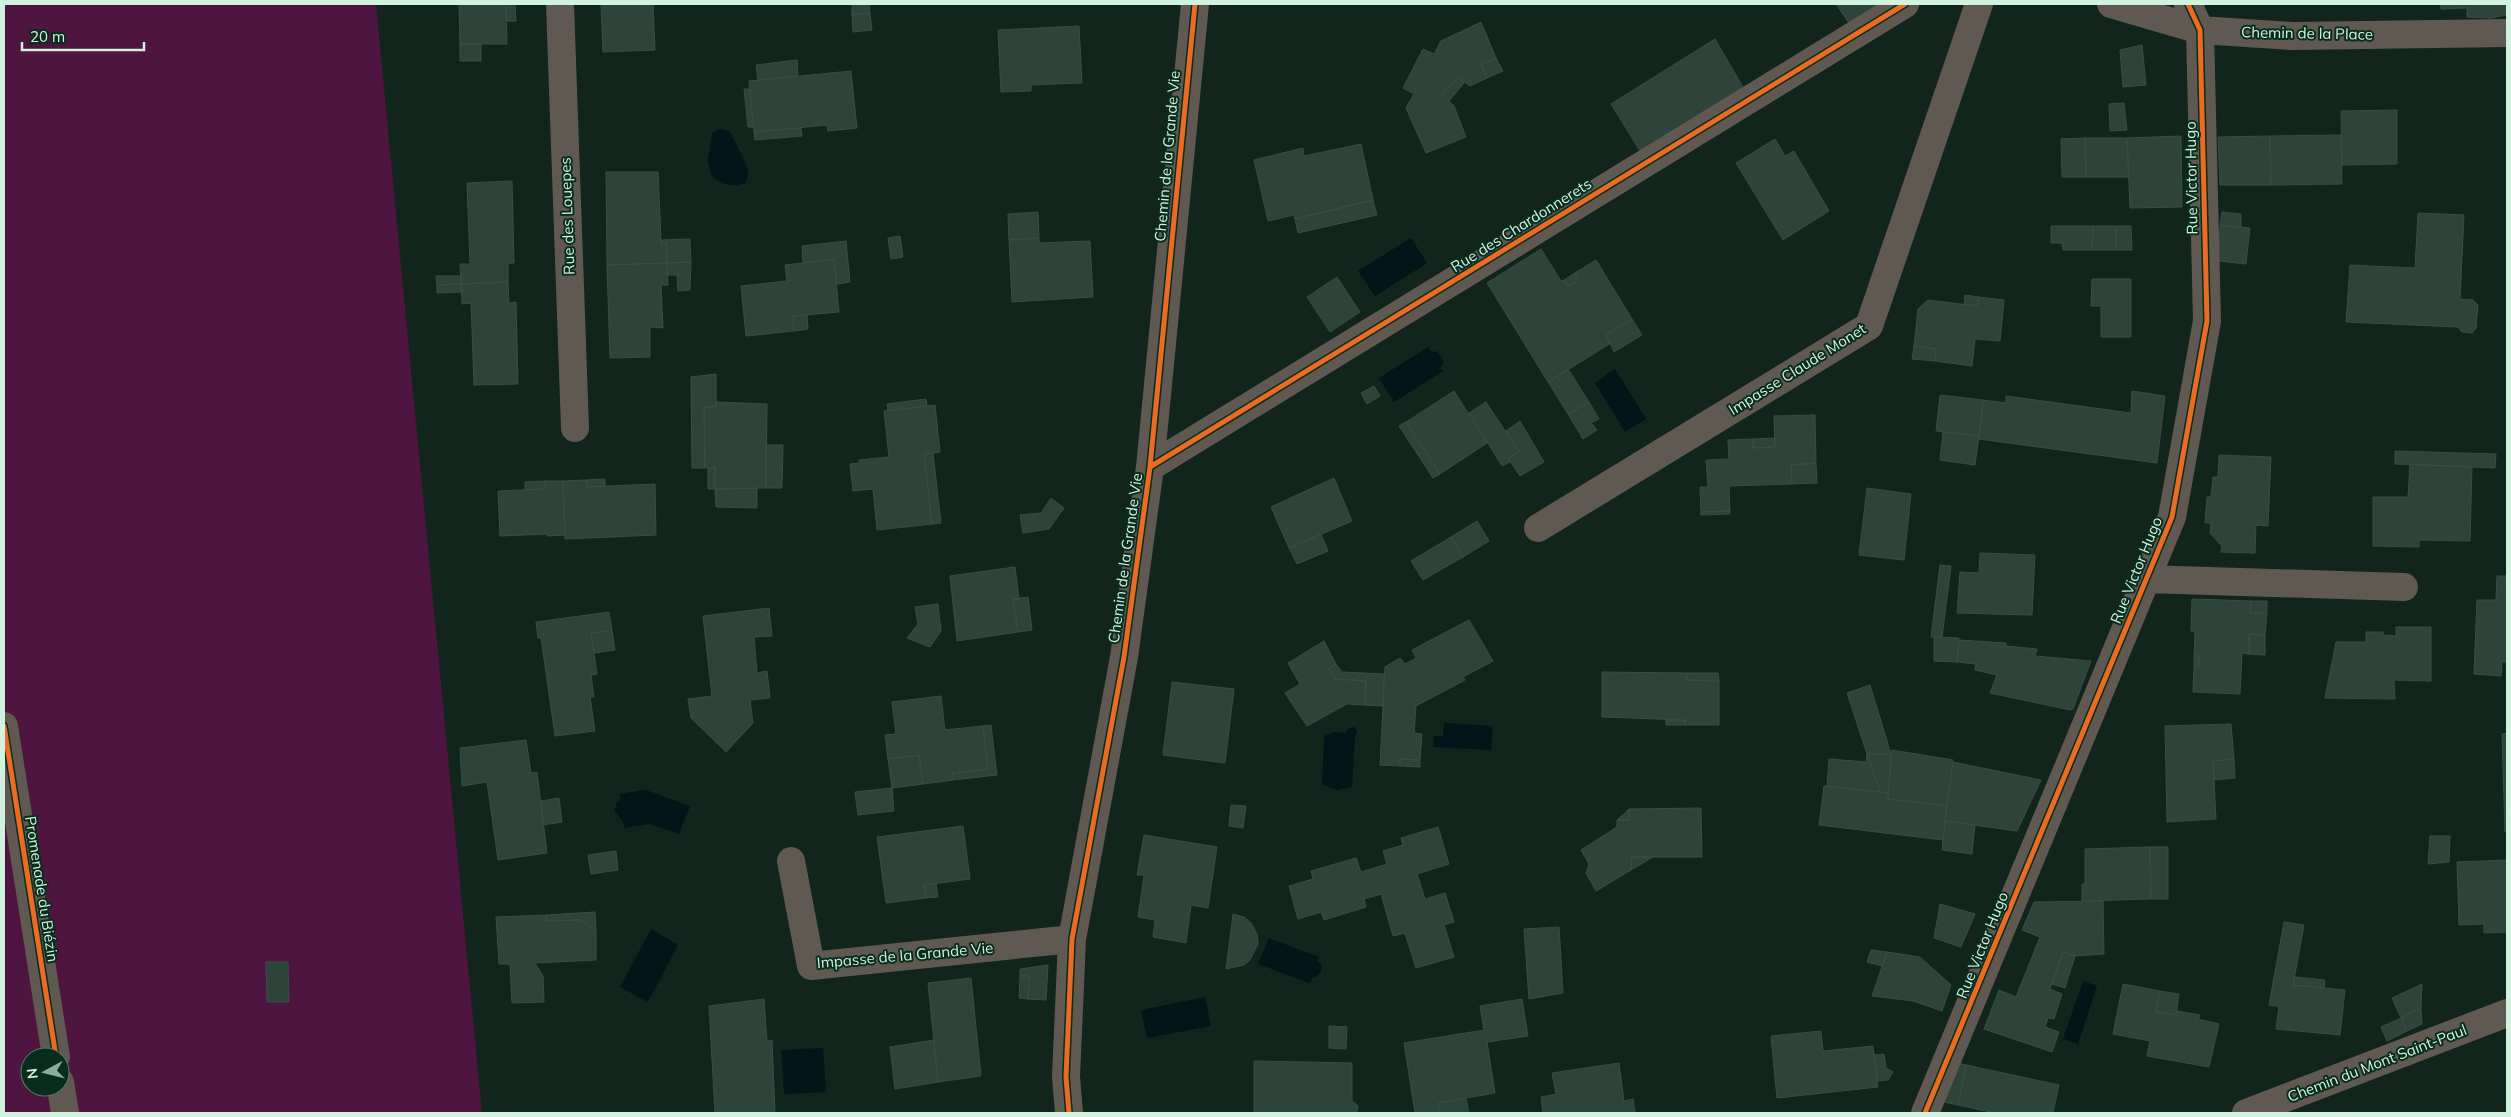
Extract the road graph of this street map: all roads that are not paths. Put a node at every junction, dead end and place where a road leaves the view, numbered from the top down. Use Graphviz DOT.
graph roads {
  1 [pos="560,4"];
  2 [pos="1195,4"];
  3 [pos="1905,4"];
  4 [pos="1979,4"];
  5 [pos="2111,4"];
  6 [pos="2188,4"];
  7 [pos="2200,30"];
  8 [pos="2507,34"];
  9 [pos="574,428"];
  10 [pos="1150,468"];
  11 [pos="1538,528"];
  12 [pos="2146,579"];
  13 [pos="2404,587"];
  14 [pos="4,726"];
  15 [pos="791,861"];
  16 [pos="1072,939"];
  17 [pos="2507,1013"];
  18 [pos="54,1047"];
  19 [pos="62,1097"];
  20 [pos="65,1113"];
  21 [pos="1069,1113"];
  22 [pos="1925,1113"];
  23 [pos="2246,1113"];
  1 -- 9 [label="street, Rue des Louepes"];
  2 -- 10 [label="street, Chemin de la Grande Vie"];
  3 -- 10 [label="street, Rue des Chardonnerets"];
  4 -- 11 [label="street, Impasse Claude Monet"];
  5 -- 7 [label="street, Chemin de la Place"];
  6 -- 7 [label="street, Rue Victor Hugo"];
  7 -- 8 [label="street, Chemin de la Place"];
  7 -- 12 [label="street, Rue Victor Hugo"];
  10 -- 16 [label="street, Chemin de la Grande Vie"];
  12 -- 13 [label="street"];
  12 -- 22 [label="street, Rue Victor Hugo"];
  14 -- 18 [label="street, Promenade du Biézin"];
  15 -- 16 [label="street, Impasse de la Grande Vie"];
  16 -- 21 [label="street, Chemin de la Grande Vie"];
  17 -- 23 [label="street, Chemin du Mont Saint-Paul"];
  19 -- 20 [label="street"];
}
